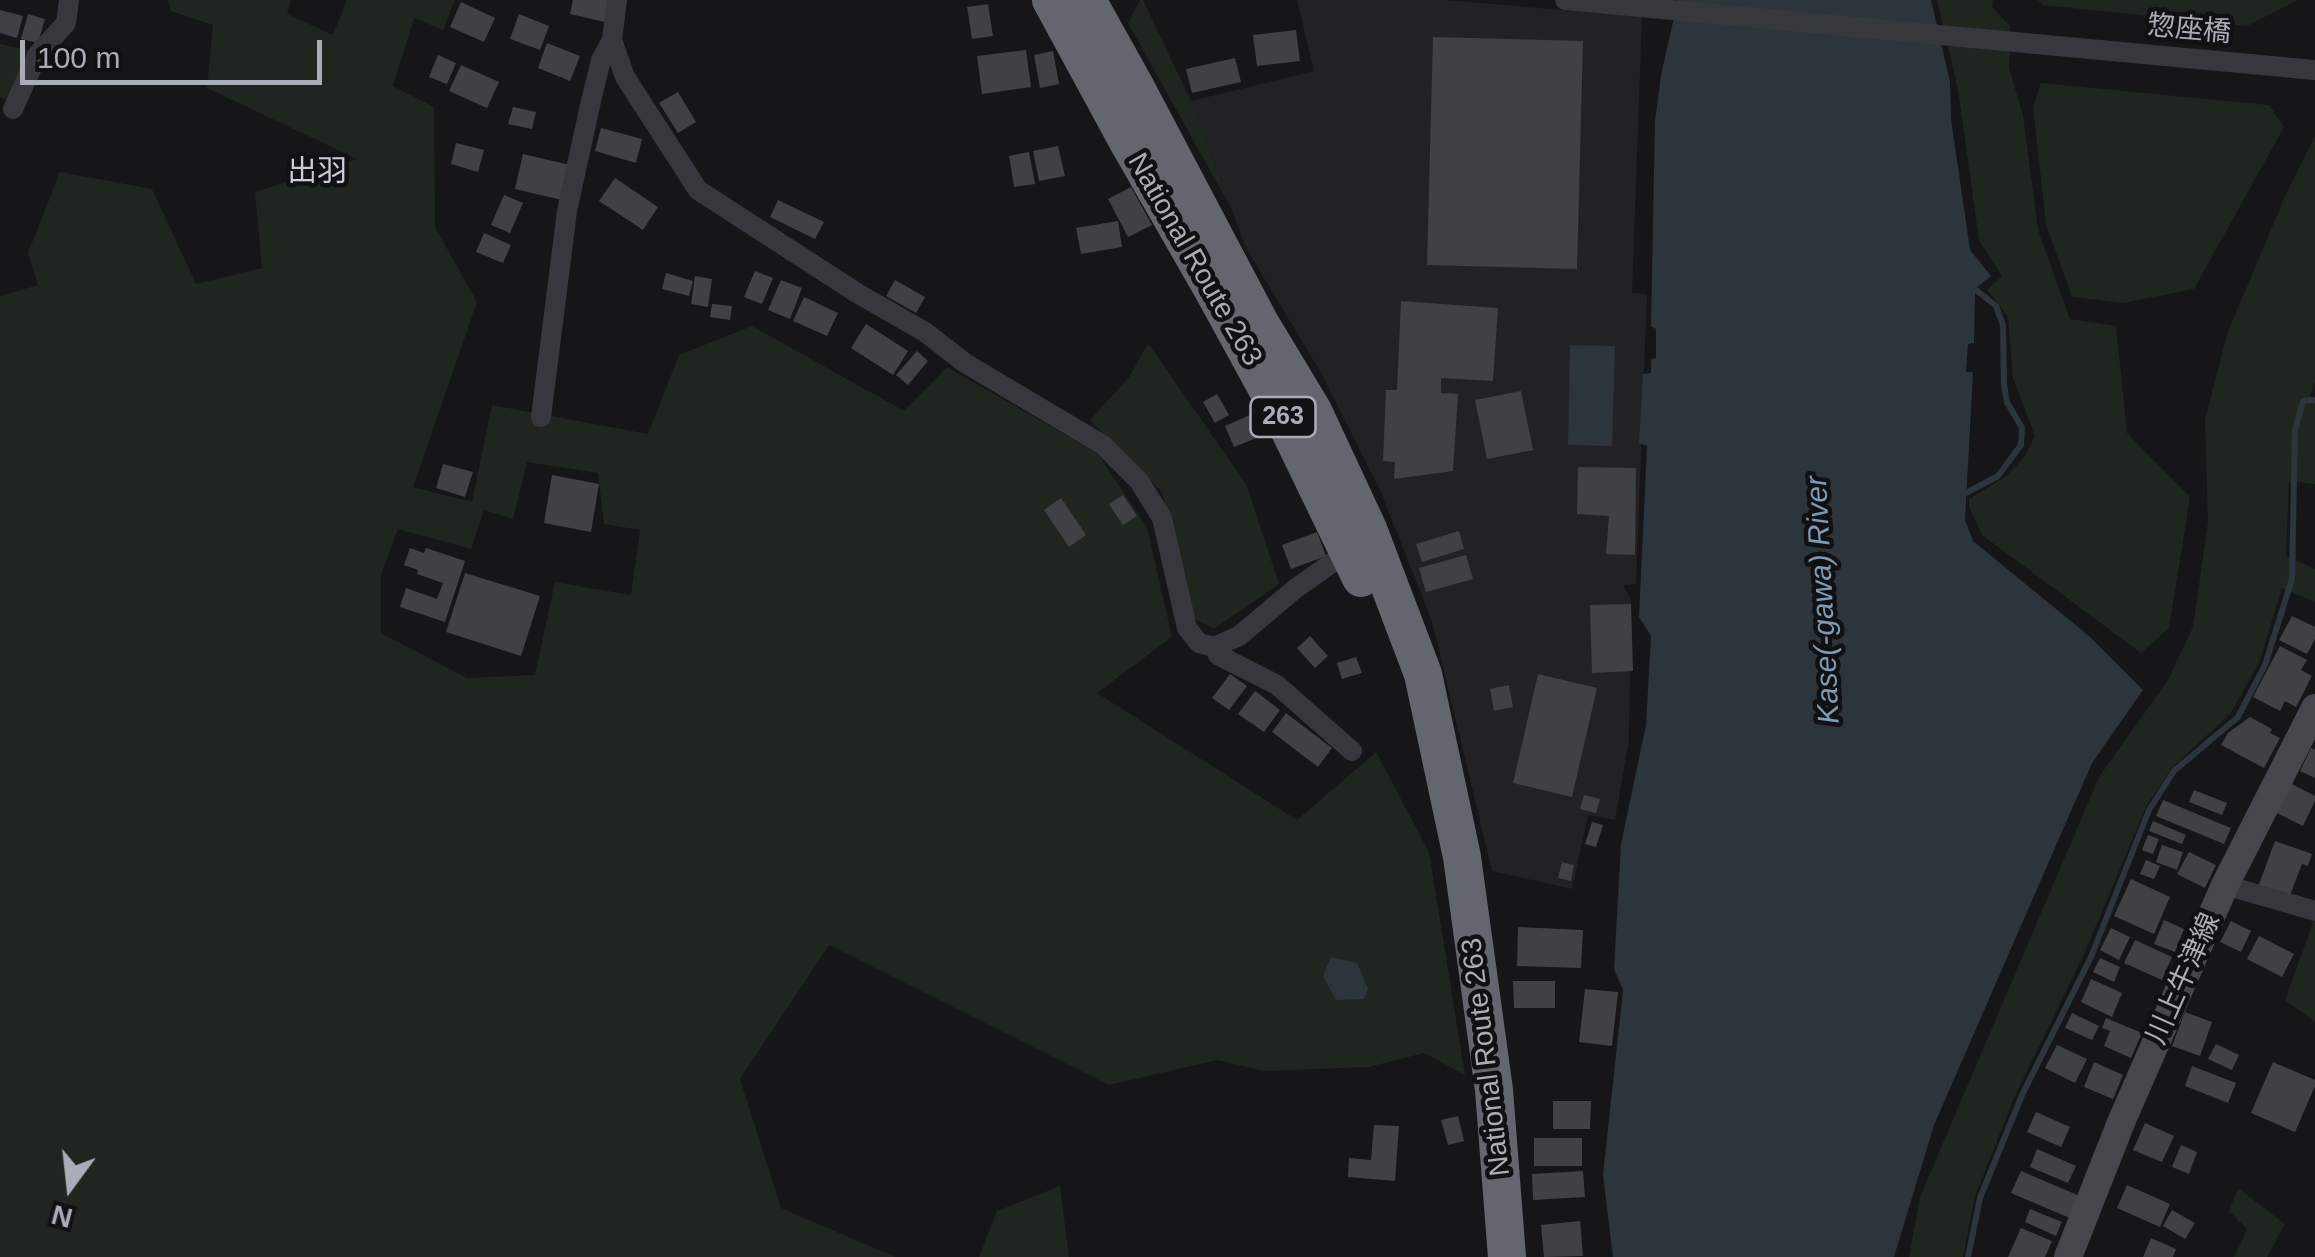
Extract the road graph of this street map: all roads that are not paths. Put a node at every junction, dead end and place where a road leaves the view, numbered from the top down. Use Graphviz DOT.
graph roads {
  1 [pos="69,0"];
  2 [pos="617,0"];
  3 [pos="1051,0"];
  4 [pos="1087,0"];
  5 [pos="1565,0"];
  6 [pos="612,40"];
  7 [pos="2315,70"];
  8 [pos="13,109"];
  9 [pos="541,418"];
  10 [pos="1351,555"];
  11 [pos="1214,646"];
  12 [pos="2315,708"];
  13 [pos="1352,751"];
  14 [pos="1462,858"];
  15 [pos="2225,885"];
  16 [pos="2315,911"];
  17 [pos="1507,1257"];
  18 [pos="2068,1257"];
  1 -- 8 [label="street"];
  2 -- 6 [label="street"];
  3 -- 10 [label="highway, National Route 263 / 263"];
  4 -- 14 [label="highway, National Route 263 / 263"];
  5 -- 7 [label="street, 惣座橋"];
  6 -- 9 [label="street"];
  6 -- 11 [label="street"];
  10 -- 11 [label="street"];
  10 -- 14 [label="highway, National Route 263 / 263"];
  11 -- 13 [label="street"];
  12 -- 15 [label="main road, 川上牛津線"];
  14 -- 17 [label="highway, National Route 263 / 263"];
  15 -- 16 [label="street"];
  15 -- 18 [label="main road, 川上牛津線"];
}
